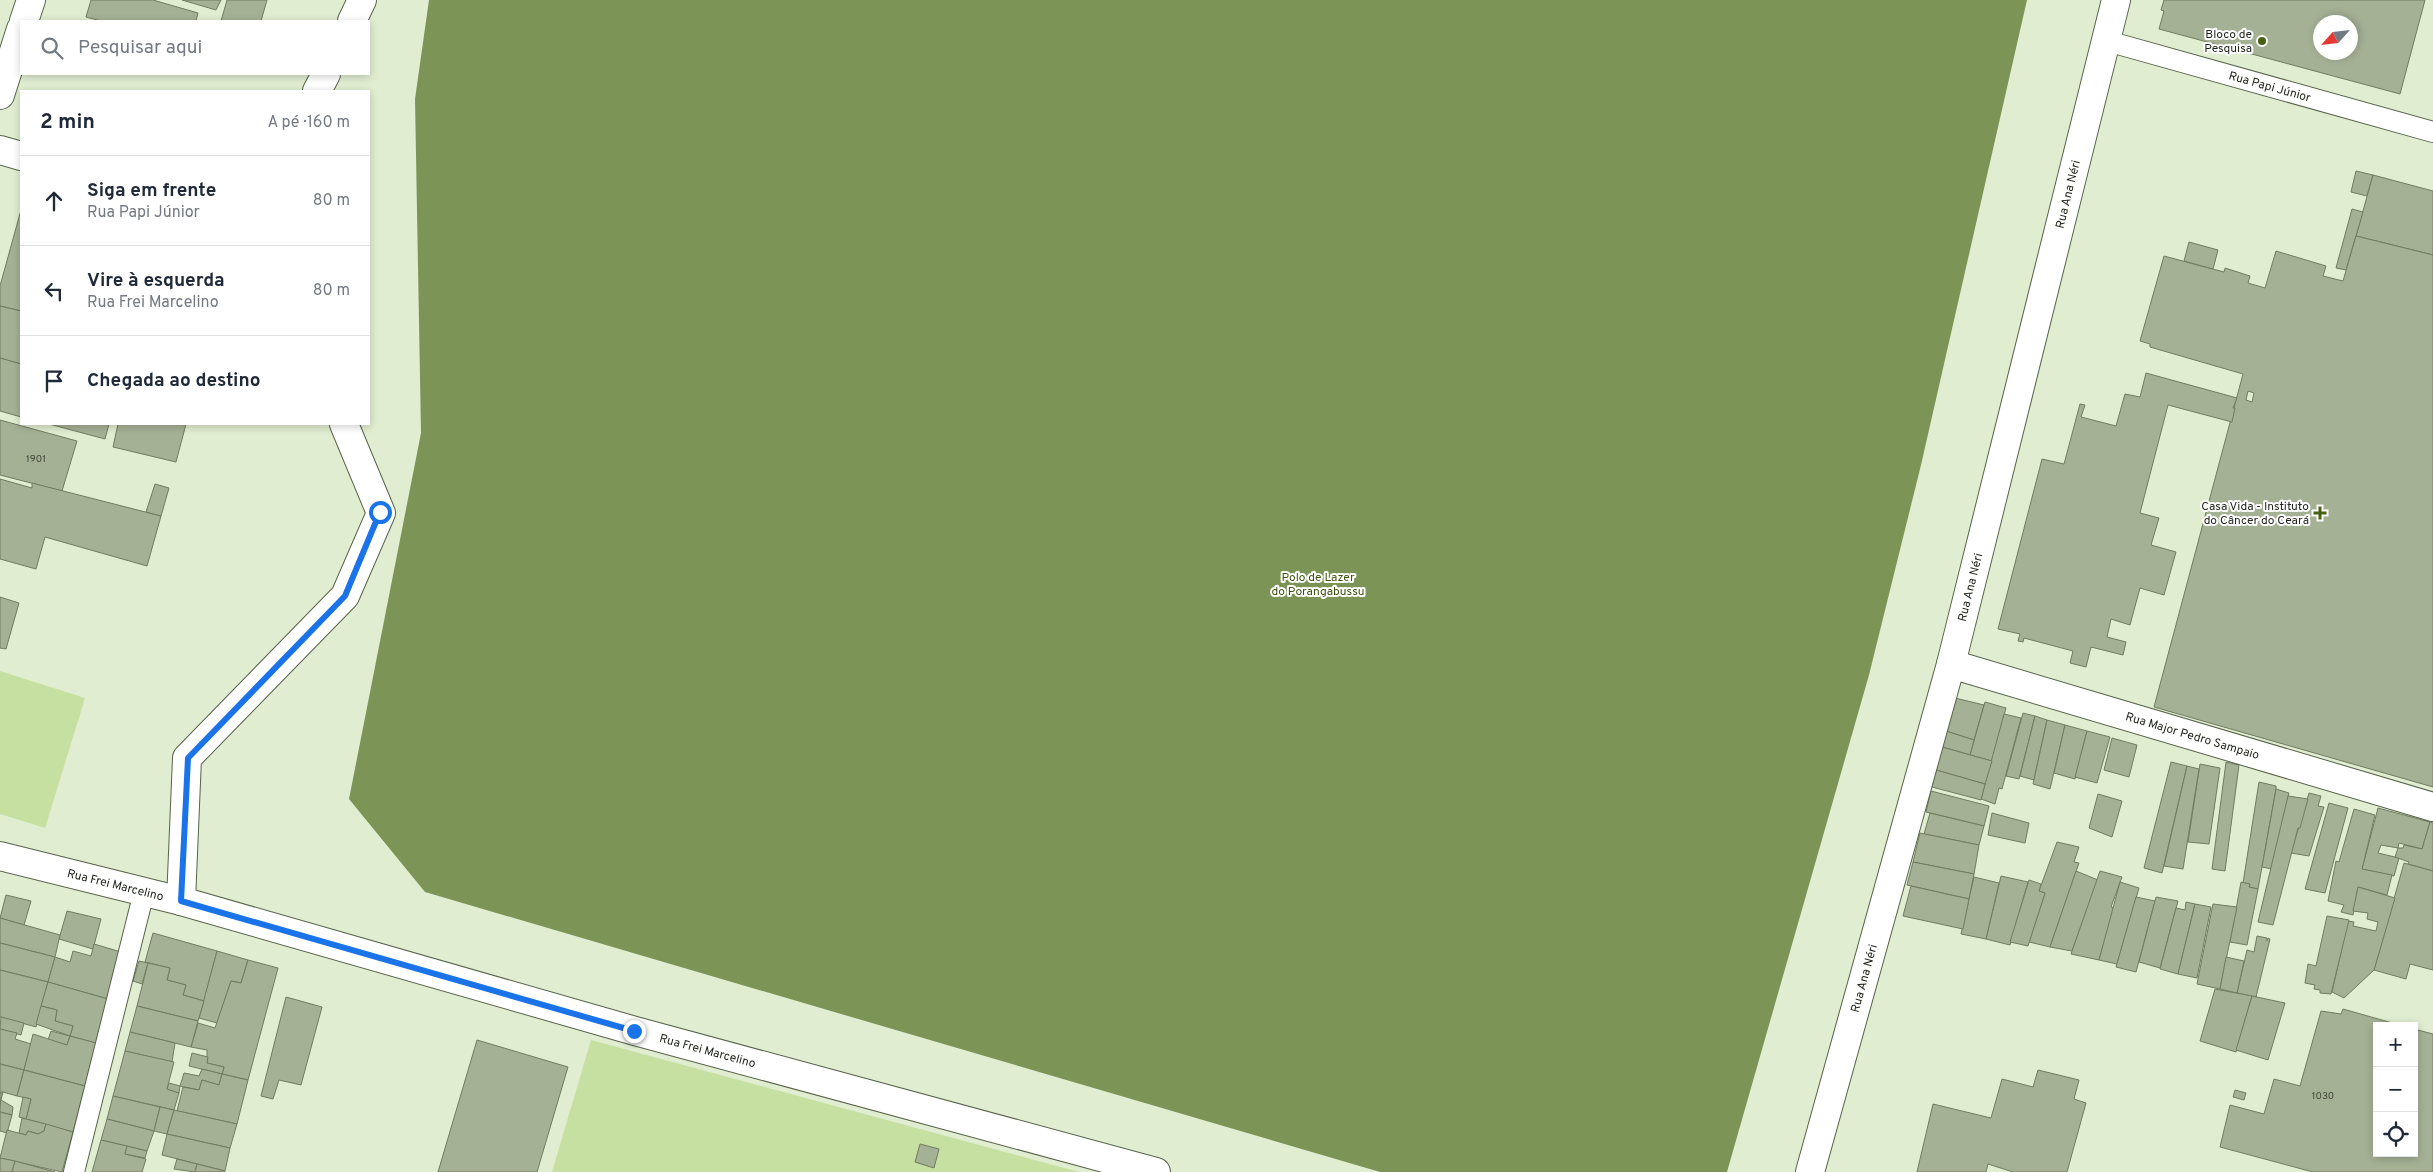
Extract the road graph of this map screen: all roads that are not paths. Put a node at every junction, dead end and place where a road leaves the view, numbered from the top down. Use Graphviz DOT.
graph roads {
  1 [pos="31,0"];
  2 [pos="362,0"];
  3 [pos="2116,0"];
  4 [pos="24,20"];
  5 [pos="352,20"];
  6 [pos="20,32"];
  7 [pos="2107,41"];
  8 [pos="325,75"];
  9 [pos="318,90"];
  10 [pos="0,96"];
  11 [pos="2433,132"];
  12 [pos="0,150"];
  13 [pos="20,156"];
  14 [pos="344,425"];
  15 [pos="1950,664"];
  16 [pos="2433,807"];
  17 [pos="0,856"];
  18 [pos="144,892"];
  19 [pos="181,901"];
  20 [pos="74,1172"];
  21 [pos="1156,1172"];
  22 [pos="1810,1172"];
  1 -- 4 [label="street"];
  2 -- 5 [label="street"];
  3 -- 7 [label="street, Rua Ana Néri"];
  6 -- 10 [label="street"];
  7 -- 11 [label="lane, Rua Papi Júnior"];
  7 -- 15 [label="street, Rua Ana Néri"];
  8 -- 9 [label="street"];
  12 -- 13 [label="street"];
  14 -- 19 [label="street"];
  15 -- 16 [label="street, Rua Major Pedro Sampaio"];
  15 -- 22 [label="street, Rua Ana Néri"];
  17 -- 18 [label="street, Rua Frei Marcelino"];
  18 -- 19 [label="street, Rua Frei Marcelino"];
  18 -- 20 [label="lane"];
  19 -- 21 [label="street, Rua Frei Marcelino"];
}
